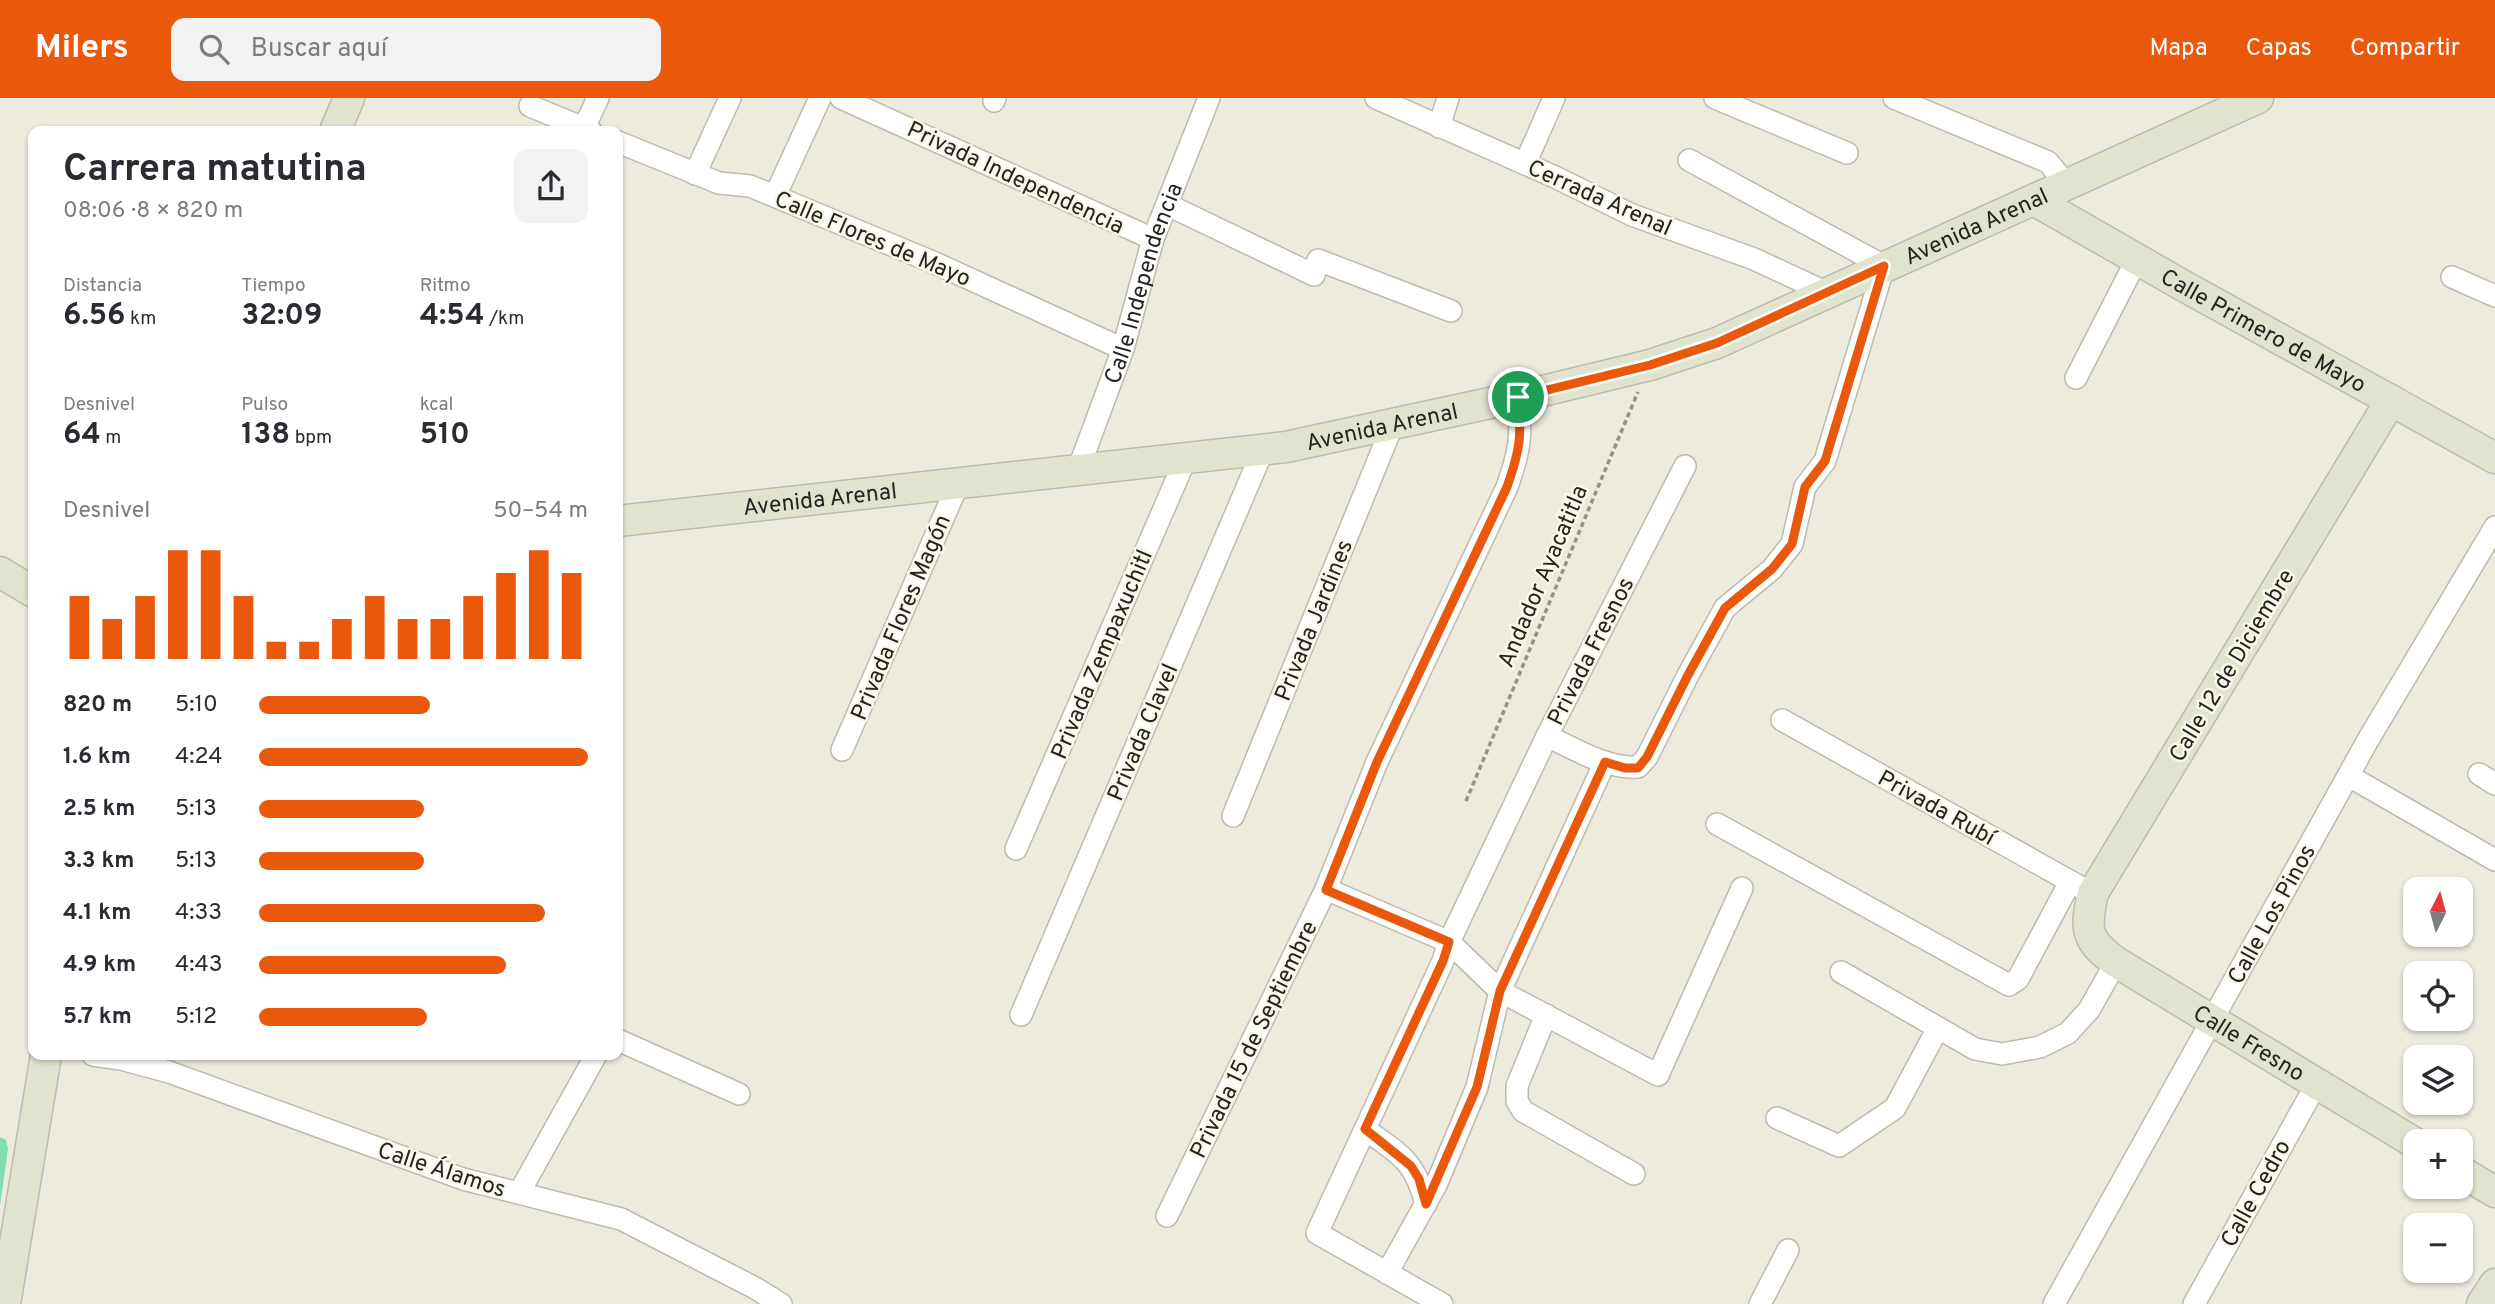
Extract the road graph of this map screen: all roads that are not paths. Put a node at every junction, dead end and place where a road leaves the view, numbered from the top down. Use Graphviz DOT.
graph roads {
  1 [pos="349,98"];
  2 [pos="598,98"];
  3 [pos="730,98"];
  4 [pos="820,98"];
  5 [pos="841,98"];
  6 [pos="1209,98"];
  7 [pos="1376,98"];
  8 [pos="1448,98"];
  9 [pos="1554,98"];
  10 [pos="1716,98"];
  11 [pos="1894,98"];
  12 [pos="2258,98"];
  13 [pos="530,106"];
  14 [pos="337,126"];
  15 [pos="578,126"];
  16 [pos="589,126"];
  17 [pos="1439,127"];
  18 [pos="623,144"];
  19 [pos="1847,153"];
  20 [pos="1689,160"];
  21 [pos="1525,164"];
  22 [pos="695,174"];
  23 [pos="2067,185"];
  24 [pos="775,196"];
  25 [pos="2034,200"];
  26 [pos="1168,205"];
  27 [pos="1153,239"];
  28 [pos="2137,259"];
  29 [pos="1884,266"];
  30 [pos="2452,277"];
  31 [pos="1825,292"];
  32 [pos="2495,296"];
  33 [pos="1451,311"];
  34 [pos="1123,349"];
  35 [pos="2076,378"];
  36 [pos="1518,397"];
  37 [pos="2391,401"];
  38 [pos="1393,424"];
  39 [pos="1263,450"];
  40 [pos="1186,458"];
  41 [pos="2495,458"];
  42 [pos="1685,466"];
  43 [pos="1079,470"];
  44 [pos="958,484"];
  45 [pos="623,520"];
  46 [pos="2495,527"];
  47 [pos="0,572"];
  48 [pos="28,589"];
  49 [pos="1782,720"];
  50 [pos="1546,736"];
  51 [pos="842,750"];
  52 [pos="1605,762"];
  53 [pos="2349,776"];
  54 [pos="1233,816"];
  55 [pos="1717,824"];
  56 [pos="1016,849"];
  57 [pos="2495,860"];
  58 [pos="1742,888"];
  59 [pos="2081,888"];
  60 [pos="1326,890"];
  61 [pos="2090,936"];
  62 [pos="1449,942"];
  63 [pos="2116,961"];
  64 [pos="1841,972"];
  65 [pos="1500,991"];
  66 [pos="1021,1014"];
  67 [pos="1546,1015"];
  68 [pos="2212,1020"];
  69 [pos="1938,1028"];
  70 [pos="623,1043"];
  71 [pos="45,1060"];
  72 [pos="125,1060"];
  73 [pos="593,1060"];
  74 [pos="2317,1083"];
  75 [pos="739,1094"];
  76 [pos="1777,1118"];
  77 [pos="1365,1129"];
  78 [pos="2403,1136"];
  79 [pos="1634,1174"];
  80 [pos="2473,1179"];
  81 [pos="2495,1192"];
  82 [pos="519,1194"];
  83 [pos="1431,1194"];
  84 [pos="1167,1216"];
  85 [pos="1788,1250"];
  86 [pos="1387,1273"];
  87 [pos="2495,1284"];
  88 [pos="775,1302"];
  89 [pos="5,1304"];
  90 [pos="1442,1304"];
  91 [pos="1760,1304"];
  92 [pos="2054,1304"];
  93 [pos="2194,1304"];
  94 [pos="2482,1304"];
  1 -- 14 [label="main road"];
  2 -- 16 [label="street"];
  3 -- 22 [label="street"];
  4 -- 24 [label="street"];
  5 -- 27 [label="street, Privada Independencia"];
  6 -- 26 [label="street, Calle Independencia"];
  7 -- 17 [label="street, Cerrada Arenal"];
  8 -- 17 [label="street"];
  9 -- 21 [label="street"];
  10 -- 19 [label="street"];
  11 -- 23 [label="street"];
  12 -- 23 [label="main road, Avenida Arenal"];
  13 -- 15 [label="street"];
  17 -- 21 [label="street, Cerrada Arenal"];
  18 -- 22 [label="street, Calle Flores de Mayo"];
  20 -- 29 [label="street"];
  21 -- 31 [label="street, Cerrada Arenal"];
  22 -- 24 [label="street, Calle Flores de Mayo"];
  23 -- 25 [label="main road, Avenida Arenal"];
  24 -- 34 [label="street, Calle Flores de Mayo"];
  25 -- 28 [label="main road, Calle Primero de Mayo"];
  25 -- 29 [label="main road, Avenida Arenal"];
  26 -- 27 [label="street, Calle Independencia"];
  26 -- 33 [label="street"];
  27 -- 34 [label="street, Calle Independencia"];
  28 -- 35 [label="street"];
  28 -- 37 [label="main road, Calle Primero de Mayo"];
  29 -- 31 [label="main road, Avenida Arenal"];
  29 -- 52 [label="street, Privada Fresnos"];
  30 -- 32 [label="street"];
  31 -- 36 [label="main road, Avenida Arenal"];
  34 -- 43 [label="street, Calle Independencia"];
  36 -- 38 [label="main road, Avenida Arenal"];
  36 -- 60 [label="street, Privada 15 de Septiembre"];
  37 -- 41 [label="main road, Calle Primero de Mayo"];
  37 -- 59 [label="main road, Calle 12 de Diciembre"];
  38 -- 39 [label="main road, Avenida Arenal"];
  38 -- 54 [label="street, Privada Jardines"];
  39 -- 40 [label="main road, Avenida Arenal"];
  39 -- 66 [label="street, Privada Clavel"];
  40 -- 43 [label="main road, Avenida Arenal"];
  40 -- 56 [label="street, Privada Zempaxuchitl"];
  42 -- 50 [label="street, Privada Fresnos"];
  43 -- 44 [label="main road, Avenida Arenal"];
  44 -- 45 [label="main road, Avenida Arenal"];
  44 -- 51 [label="street, Privada Flores Magón"];
  46 -- 53 [label="street, Calle Los Pinos"];
  47 -- 48 [label="main road"];
  49 -- 59 [label="street, Privada Rubí"];
  50 -- 52 [label="street, Privada Fresnos"];
  50 -- 62 [label="street"];
  52 -- 65 [label="street"];
  53 -- 57 [label="street"];
  53 -- 68 [label="street, Calle Los Pinos"];
  55 -- 59 [label="street, Calle 12 de Diciembre"];
  58 -- 67 [label="street"];
  59 -- 61 [label="main road, Calle 12 de Diciembre"];
  60 -- 62 [label="street"];
  60 -- 84 [label="street, Privada 15 de Septiembre"];
  61 -- 63 [label="main road, Calle Fresno"];
  62 -- 65 [label="street"];
  62 -- 77 [label="street"];
  63 -- 68 [label="main road, Calle Fresno"];
  63 -- 69 [label="street"];
  64 -- 69 [label="street"];
  65 -- 67 [label="street"];
  65 -- 83 [label="street"];
  67 -- 79 [label="street"];
  68 -- 74 [label="main road, Calle Fresno"];
  68 -- 92 [label="street, Calle Los Pinos"];
  69 -- 76 [label="street"];
  70 -- 75 [label="street"];
  71 -- 89 [label="main road"];
  72 -- 82 [label="street, Calle Álamos"];
  73 -- 82 [label="street"];
  74 -- 78 [label="main road, Calle Fresno"];
  74 -- 93 [label="street, Calle Cedro"];
  77 -- 83 [label="street"];
  77 -- 86 [label="street"];
  80 -- 81 [label="main road"];
  82 -- 88 [label="street, Calle Álamos"];
  83 -- 86 [label="street"];
  85 -- 91 [label="street"];
  86 -- 90 [label="street"];
  87 -- 94 [label="main road"];
}
